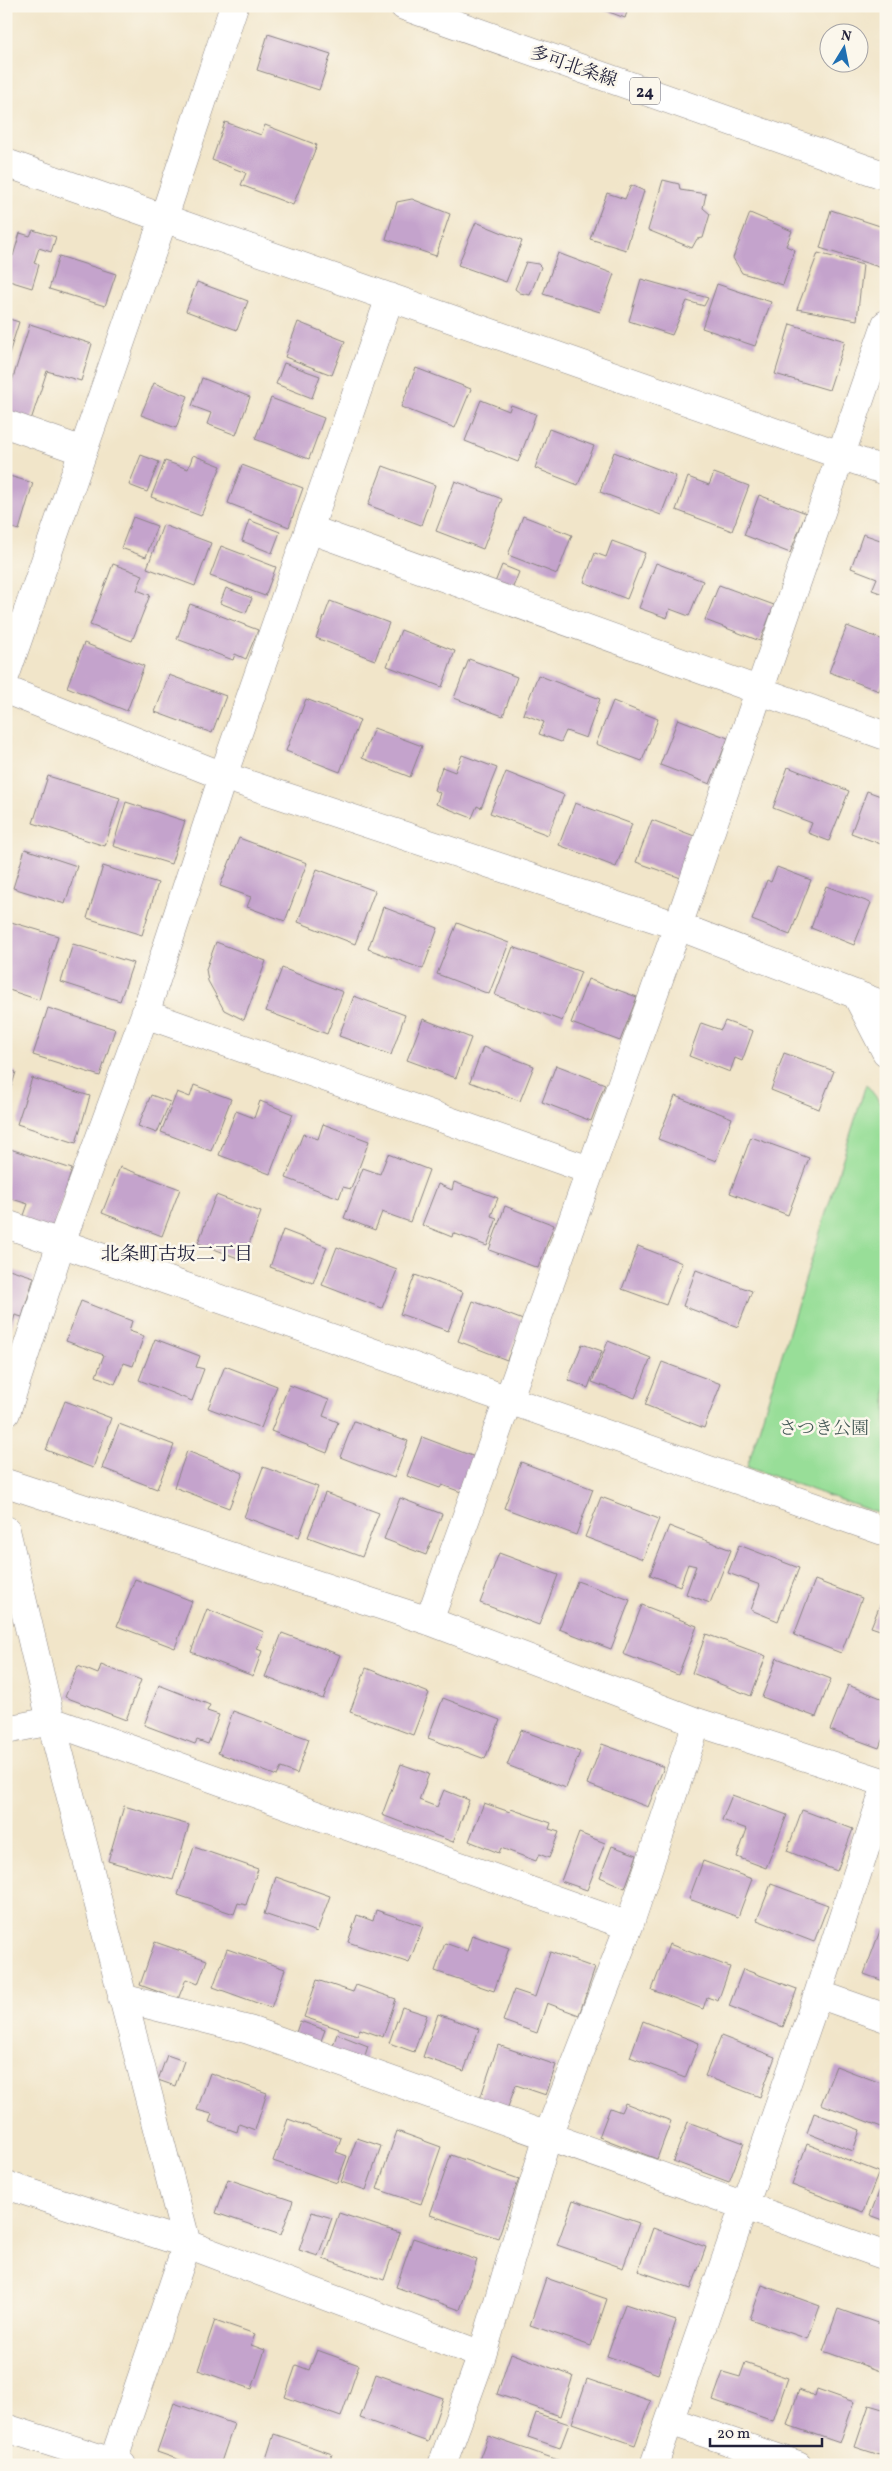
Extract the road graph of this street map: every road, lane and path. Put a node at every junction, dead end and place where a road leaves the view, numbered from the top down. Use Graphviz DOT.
graph roads {
  1 [pos="234,6"];
  2 [pos="404,6"];
  3 [pos="6,163"];
  4 [pos="886,176"];
  5 [pos="164,217"];
  6 [pos="390,297"];
  7 [pos="886,324"];
  8 [pos="6,424"];
  9 [pos="83,451"];
  10 [pos="839,454"];
  11 [pos="886,471"];
  12 [pos="309,529"];
  13 [pos="6,674"];
  14 [pos="760,689"];
  15 [pos="6,690"];
  16 [pos="886,736"];
  17 [pos="223,776"];
  18 [pos="678,926"];
  19 [pos="856,994"];
  20 [pos="886,1006"];
  21 [pos="145,1014"];
  22 [pos="886,1052"];
  23 [pos="589,1170"];
  24 [pos="6,1224"];
  25 [pos="61,1243"];
  26 [pos="509,1399"];
  27 [pos="6,1413"];
  28 [pos="6,1482"];
  29 [pos="6,1530"];
  30 [pos="886,1532"];
  31 [pos="428,1621"];
  32 [pos="51,1721"];
  33 [pos="696,1722"];
  34 [pos="6,1730"];
  35 [pos="886,1784"];
  36 [pos="629,1926"];
  37 [pos="818,1994"];
  38 [pos="122,1998"];
  39 [pos="886,2018"];
  40 [pos="548,2135"];
  41 [pos="6,2185"];
  42 [pos="743,2206"];
  43 [pos="187,2244"];
  44 [pos="886,2256"];
  45 [pos="482,2355"];
  46 [pos="670,2421"];
  47 [pos="6,2428"];
  48 [pos="118,2463"];
  49 [pos="442,2465"];
  50 [pos="654,2465"];
  51 [pos="798,2465"];
  1 -- 5 [label="street"];
  2 -- 4 [label="street, 多可北条線 / 24"];
  3 -- 5 [label="street"];
  5 -- 6 [label="street"];
  5 -- 9 [label="street"];
  6 -- 10 [label="street"];
  6 -- 12 [label="street"];
  7 -- 10 [label="street"];
  8 -- 9 [label="street"];
  9 -- 13 [label="street"];
  10 -- 11 [label="street"];
  10 -- 14 [label="street"];
  12 -- 14 [label="street"];
  12 -- 17 [label="street"];
  14 -- 16 [label="street"];
  14 -- 18 [label="street"];
  15 -- 17 [label="street"];
  17 -- 18 [label="street"];
  17 -- 21 [label="street"];
  18 -- 19 [label="street"];
  18 -- 23 [label="street"];
  19 -- 20 [label="street"];
  19 -- 22 [label="street"];
  21 -- 23 [label="street"];
  21 -- 25 [label="street"];
  23 -- 26 [label="street"];
  24 -- 25 [label="street"];
  25 -- 26 [label="street"];
  25 -- 27 [label="street"];
  26 -- 30 [label="street"];
  26 -- 31 [label="street"];
  28 -- 31 [label="street"];
  29 -- 32 [label="street"];
  31 -- 33 [label="street"];
  32 -- 34 [label="street"];
  32 -- 36 [label="street"];
  32 -- 38 [label="street"];
  33 -- 35 [label="street"];
  33 -- 36 [label="street"];
  35 -- 37 [label="street"];
  36 -- 40 [label="street"];
  37 -- 39 [label="street"];
  37 -- 42 [label="street"];
  38 -- 40 [label="street"];
  38 -- 43 [label="street"];
  40 -- 42 [label="street"];
  40 -- 45 [label="street"];
  41 -- 43 [label="street"];
  42 -- 44 [label="street"];
  42 -- 46 [label="street"];
  43 -- 45 [label="street"];
  43 -- 48 [label="street"];
  45 -- 49 [label="street"];
  46 -- 50 [label="street"];
  46 -- 51 [label="street"];
  47 -- 48 [label="street"];
}
